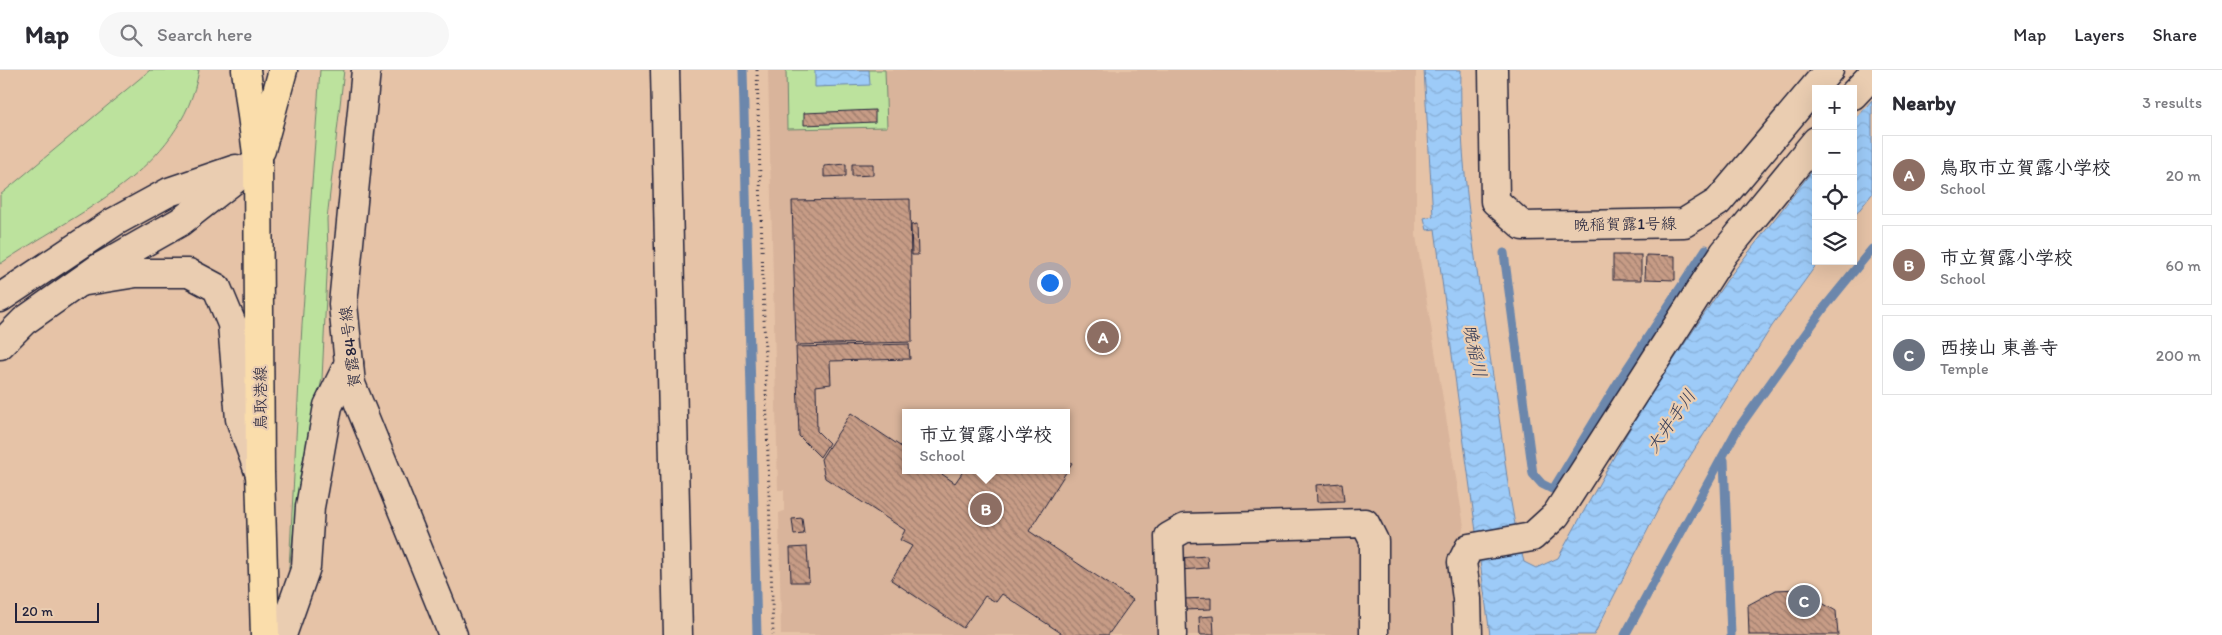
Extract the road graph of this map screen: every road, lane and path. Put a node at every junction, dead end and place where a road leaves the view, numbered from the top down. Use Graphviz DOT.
graph roads {
  1 [pos="246,70"];
  2 [pos="283,70"];
  3 [pos="366,70"];
  4 [pos="665,70"];
  5 [pos="757,70"];
  6 [pos="1493,70"];
  7 [pos="1829,70"];
  8 [pos="1872,75"];
  9 [pos="1857,91"];
  10 [pos="1812,146"];
  11 [pos="258,161"];
  12 [pos="80,282"];
  13 [pos="0,298"];
  14 [pos="0,345"];
  15 [pos="349,363"];
  16 [pos="260,473"];
  17 [pos="265,635"];
  18 [pos="282,635"];
  19 [pos="453,635"];
  20 [pos="678,635"];
  21 [pos="773,635"];
  22 [pos="1172,635"];
  23 [pos="1374,635"];
  24 [pos="1468,635"];
  1 -- 11 [label="main road, 鳥取港線"];
  2 -- 11 [label="main road, 鳥取港線"];
  3 -- 15 [label="street, 賀露84号線"];
  4 -- 20 [label="street"];
  5 -- 21 [label="path"];
  6 -- 7 [label="street, 晩稲賀露1号線"];
  8 -- 9 [label="street"];
  10 -- 24 [label="street"];
  11 -- 12 [label="street"];
  11 -- 13 [label="street"];
  11 -- 16 [label="main road, 鳥取港線"];
  12 -- 14 [label="street"];
  12 -- 16 [label="street"];
  15 -- 18 [label="street"];
  15 -- 19 [label="street, 賀露84号線"];
  16 -- 17 [label="main road, 鳥取港線"];
  22 -- 23 [label="street"];
}
